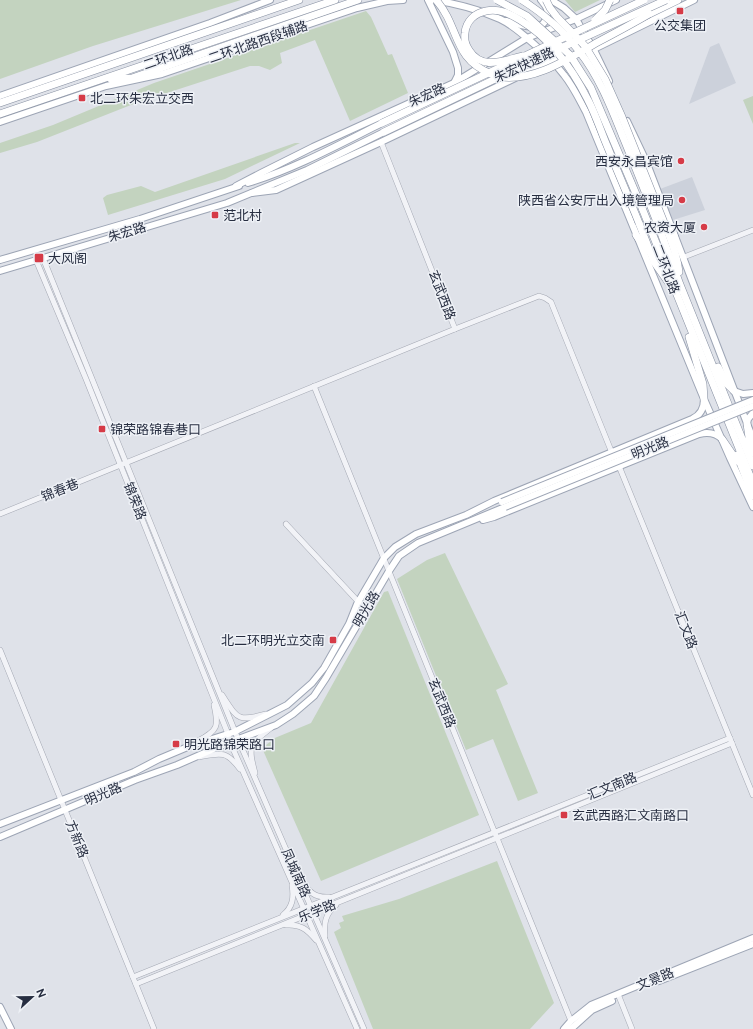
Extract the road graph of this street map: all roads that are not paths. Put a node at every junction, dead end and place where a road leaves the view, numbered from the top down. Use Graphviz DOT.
graph roads {
  1 [pos="270,0"];
  2 [pos="299,0"];
  3 [pos="335,0"];
  4 [pos="358,0"];
  5 [pos="403,0"];
  6 [pos="428,0"];
  7 [pos="432,0"];
  8 [pos="436,0"];
  9 [pos="498,0"];
  10 [pos="522,0"];
  11 [pos="541,0"];
  12 [pos="546,0"];
  13 [pos="551,0"];
  14 [pos="610,0"];
  15 [pos="616,0"];
  16 [pos="644,0"];
  17 [pos="666,0"];
  18 [pos="678,0"];
  19 [pos="694,0"];
  20 [pos="500,19"];
  21 [pos="576,19"];
  22 [pos="584,28"];
  23 [pos="527,38"];
  24 [pos="594,50"];
  25 [pos="523,56"];
  26 [pos="551,61"];
  27 [pos="153,76"];
  28 [pos="132,78"];
  29 [pos="107,82"];
  30 [pos="454,83"];
  31 [pos="0,96"];
  32 [pos="0,103"];
  33 [pos="0,114"];
  34 [pos="0,122"];
  35 [pos="382,123"];
  36 [pos="384,132"];
  37 [pos="381,142"];
  38 [pos="236,186"];
  39 [pos="252,193"];
  40 [pos="668,225"];
  41 [pos="753,230"];
  42 [pos="636,235"];
  43 [pos="684,258"];
  44 [pos="40,259"];
  45 [pos="0,260"];
  46 [pos="654,262"];
  47 [pos="0,271"];
  48 [pos="680,282"];
  49 [pos="675,292"];
  50 [pos="684,293"];
  51 [pos="684,314"];
  52 [pos="455,329"];
  53 [pos="691,344"];
  54 [pos="718,367"];
  55 [pos="314,386"];
  56 [pos="734,391"];
  57 [pos="753,393"];
  58 [pos="704,399"];
  59 [pos="753,400"];
  60 [pos="753,406"];
  61 [pos="753,413"];
  62 [pos="747,424"];
  63 [pos="722,439"];
  64 [pos="753,439"];
  65 [pos="752,451"];
  66 [pos="612,452"];
  67 [pos="123,464"];
  68 [pos="619,466"];
  69 [pos="753,466"];
  70 [pos="744,476"];
  71 [pos="753,484"];
  72 [pos="753,496"];
  73 [pos="503,504"];
  74 [pos="753,507"];
  75 [pos="0,514"];
  76 [pos="466,515"];
  77 [pos="286,524"];
  78 [pos="464,525"];
  79 [pos="384,558"];
  80 [pos="389,571"];
  81 [pos="358,602"];
  82 [pos="366,610"];
  83 [pos="0,650"];
  84 [pos="209,685"];
  85 [pos="215,685"];
  86 [pos="276,711"];
  87 [pos="276,725"];
  88 [pos="231,733"];
  89 [pos="238,739"];
  90 [pos="731,740"];
  91 [pos="230,742"];
  92 [pos="190,746"];
  93 [pos="192,759"];
  94 [pos="247,779"];
  95 [pos="260,792"];
  96 [pos="753,794"];
  97 [pos="61,800"];
  98 [pos="65,810"];
  99 [pos="0,824"];
  100 [pos="496,835"];
  101 [pos="0,837"];
  102 [pos="295,872"];
  103 [pos="289,874"];
  104 [pos="338,895"];
  105 [pos="340,902"];
  106 [pos="310,906"];
  107 [pos="304,908"];
  108 [pos="313,913"];
  109 [pos="307,915"];
  110 [pos="278,918"];
  111 [pos="281,926"];
  112 [pos="753,938"];
  113 [pos="326,943"];
  114 [pos="753,944"];
  115 [pos="320,946"];
  116 [pos="133,977"];
  117 [pos="136,984"];
  118 [pos="618,996"];
  119 [pos="0,1007"];
  120 [pos="571,1021"];
  121 [pos="11,1029"];
  122 [pos="154,1029"];
  123 [pos="357,1029"];
  124 [pos="364,1029"];
  125 [pos="564,1029"];
  126 [pos="570,1029"];
  127 [pos="632,1029"];
  1 -- 31 [label="main road"];
  2 -- 32 [label="highway, 二环北路"];
  3 -- 29 [label="highway, 二环北路"];
  4 -- 28 [label="highway"];
  5 -- 27 [label="main road, 二环北路西段辅路"];
  6 -- 30 [label="main road"];
  7 -- 20 [label="main road"];
  8 -- 18 [label="highway, bridge"];
  9 -- 49 [label="highway, 二环北路, bridge"];
  10 -- 48 [label="highway, 二环北路, bridge"];
  11 -- 20 [label="main road"];
  12 -- 40 [label="highway, bridge"];
  13 -- 21 [label="main road"];
  14 -- 22 [label="highway, bridge"];
  15 -- 21 [label="main road, 朱宏路"];
  16 -- 22 [label="highway, 朱宏快速路, bridge"];
  17 -- 36 [label="highway, 朱宏快速路, bridge"];
  19 -- 24 [label="main road"];
  20 -- 23 [label="main road"];
  21 -- 23 [label="main road, 朱宏路"];
  21 -- 24 [label="main road"];
  22 -- 25 [label="highway, 朱宏快速路, bridge"];
  23 -- 26 [label="main road"];
  23 -- 30 [label="main road, 朱宏路"];
  24 -- 26 [label="main road"];
  24 -- 40 [label="main road"];
  25 -- 35 [label="highway, 朱宏快速路, bridge"];
  25 -- 46 [label="highway, bridge"];
  26 -- 37 [label="main road"];
  26 -- 42 [label="main road"];
  27 -- 28 [label="main road"];
  27 -- 29 [label="main road, 二环北路西段辅路"];
  28 -- 29 [label="highway"];
  29 -- 33 [label="highway, 二环北路"];
  29 -- 34 [label="main road, 二环北路西段辅路"];
  30 -- 38 [label="main road, 朱宏路"];
  35 -- 38 [label="main road, 朱宏路"];
  36 -- 39 [label="main road, 朱宏路"];
  37 -- 39 [label="main road"];
  37 -- 52 [label="street, 玄武西路"];
  38 -- 45 [label="main road, 朱宏路"];
  39 -- 44 [label="main road, 朱宏路"];
  40 -- 43 [label="main road"];
  40 -- 48 [label="highway"];
  41 -- 43 [label="street"];
  42 -- 46 [label="highway"];
  42 -- 58 [label="main road"];
  43 -- 56 [label="main road"];
  44 -- 47 [label="main road, 朱宏路"];
  44 -- 67 [label="street, 锦荣路"];
  46 -- 49 [label="highway"];
  48 -- 50 [label="highway, 二环北路"];
  49 -- 51 [label="highway, 二环北路"];
  50 -- 54 [label="highway"];
  50 -- 69 [label="highway, 二环北路"];
  51 -- 53 [label="highway"];
  51 -- 71 [label="highway, 二环北路"];
  52 -- 55 [label="street, 玄武西路"];
  52 -- 66 [label="street"];
  53 -- 58 [label="highway"];
  53 -- 70 [label="highway"];
  54 -- 56 [label="highway"];
  54 -- 65 [label="highway"];
  55 -- 67 [label="street, 玄武西路"];
  55 -- 79 [label="street, 玄武西路"];
  56 -- 57 [label="main road"];
  56 -- 62 [label="main road"];
  58 -- 63 [label="main road"];
  58 -- 66 [label="main road, 明光路"];
  59 -- 73 [label="main road, 明光路, bridge"];
  60 -- 73 [label="main road, 明光路, bridge"];
  61 -- 62 [label="main road"];
  62 -- 64 [label="main road"];
  62 -- 65 [label="highway"];
  63 -- 68 [label="main road"];
  63 -- 70 [label="highway"];
  63 -- 74 [label="main road"];
  66 -- 76 [label="main road, 明光路"];
  67 -- 75 [label="street, 锦春巷"];
  67 -- 84 [label="street, 锦荣路"];
  67 -- 85 [label="street, 锦荣路"];
  68 -- 78 [label="main road"];
  68 -- 90 [label="street, 汇文路"];
  70 -- 72 [label="highway"];
  73 -- 76 [label="main road, 明光路"];
  73 -- 78 [label="main road, 明光路"];
  76 -- 79 [label="main road, 明光路"];
  77 -- 81 [label="street"];
  78 -- 80 [label="main road, 明光路"];
  79 -- 80 [label="street, 玄武西路"];
  79 -- 81 [label="main road, 明光路"];
  80 -- 82 [label="main road, 明光路"];
  80 -- 100 [label="street, 玄武西路"];
  81 -- 82 [label="street"];
  81 -- 86 [label="main road, 明光路"];
  82 -- 87 [label="main road, 明光路"];
  83 -- 97 [label="street, 方新路"];
  84 -- 88 [label="street, 锦荣路"];
  84 -- 92 [label="street"];
  85 -- 86 [label="street"];
  85 -- 88 [label="street, 锦荣路"];
  86 -- 88 [label="main road, 明光路"];
  87 -- 89 [label="main road, 明光路"];
  87 -- 95 [label="street"];
  88 -- 89 [label="street, 锦荣路"];
  88 -- 91 [label="street, 锦荣路"];
  88 -- 92 [label="main road, 明光路"];
  89 -- 91 [label="main road, 明光路"];
  89 -- 95 [label="street, 凤城南路"];
  90 -- 96 [label="street, 汇文路"];
  90 -- 100 [label="street, 汇文南路"];
  91 -- 93 [label="main road, 明光路"];
  91 -- 94 [label="street, 凤城南路"];
  92 -- 97 [label="main road, 明光路"];
  93 -- 94 [label="street"];
  93 -- 98 [label="main road, 明光路"];
  94 -- 103 [label="street, 凤城南路"];
  95 -- 102 [label="street, 凤城南路"];
  97 -- 98 [label="street, 方新路"];
  97 -- 99 [label="main road, 明光路"];
  98 -- 101 [label="main road, 明光路"];
  98 -- 116 [label="street, 方新路"];
  100 -- 104 [label="street, 乐学路"];
  100 -- 105 [label="street, 乐学路"];
  100 -- 120 [label="street, 玄武西路"];
  102 -- 104 [label="street"];
  102 -- 106 [label="street, 凤城南路"];
  103 -- 107 [label="street, 凤城南路"];
  103 -- 110 [label="street"];
  104 -- 106 [label="street, 乐学路"];
  105 -- 108 [label="street, 乐学路"];
  105 -- 113 [label="street"];
  106 -- 107 [label="street, 乐学路"];
  106 -- 108 [label="street, 凤城南路"];
  107 -- 109 [label="street, 凤城南路"];
  107 -- 110 [label="street, 乐学路"];
  108 -- 109 [label="street, 乐学路"];
  108 -- 113 [label="street, 凤城南路"];
  109 -- 111 [label="street, 乐学路"];
  109 -- 115 [label="street, 凤城南路"];
  110 -- 116 [label="street, 乐学路"];
  111 -- 115 [label="street"];
  111 -- 117 [label="street, 乐学路"];
  112 -- 118 [label="main road, 文景路"];
  113 -- 124 [label="street, 凤城南路"];
  114 -- 118 [label="main road, 文景路"];
  115 -- 123 [label="street, 凤城南路"];
  116 -- 117 [label="street, 方新路"];
  117 -- 122 [label="street, 方新路"];
  118 -- 120 [label="main road, 文景路"];
  118 -- 126 [label="main road, 文景路"];
  118 -- 127 [label="street"];
  119 -- 121 [label="main road"];
  120 -- 125 [label="main road, 文景路"];
}
